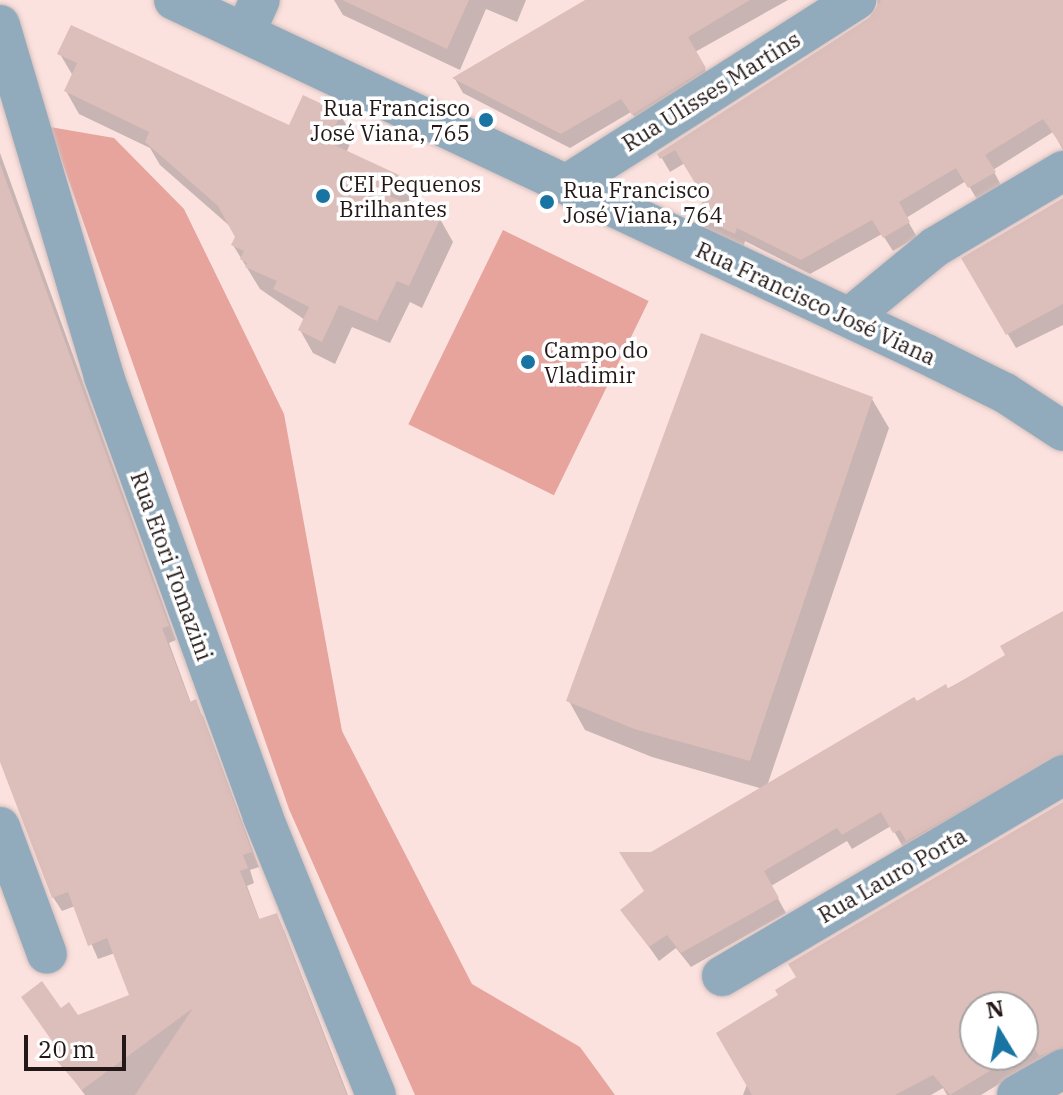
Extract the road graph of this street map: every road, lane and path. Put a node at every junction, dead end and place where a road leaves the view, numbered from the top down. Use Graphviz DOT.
graph roads {
  1 [pos="174,0"];
  2 [pos="856,0"];
  3 [pos="252,16"];
  4 [pos="0,25"];
  5 [pos="1063,171"];
  6 [pos="567,184"];
  7 [pos="850,317"];
  8 [pos="1063,431"];
  9 [pos="1063,775"];
  10 [pos="0,827"];
  11 [pos="47,954"];
  12 [pos="722,976"];
  13 [pos="1063,1069"];
  14 [pos="376,1095"];
  15 [pos="1017,1095"];
  1 -- 3 [label="street, Rua Francisco José Viana"];
  2 -- 6 [label="street, Rua Ulisses Martins"];
  3 -- 6 [label="street, Rua Francisco José Viana"];
  4 -- 14 [label="street, Rua Etori Tomazini"];
  5 -- 7 [label="street"];
  6 -- 7 [label="street, Rua Francisco José Viana"];
  7 -- 8 [label="street, Rua Francisco José Viana"];
  9 -- 12 [label="street, Rua Lauro Porta"];
  10 -- 11 [label="street"];
  13 -- 15 [label="street"];
}
